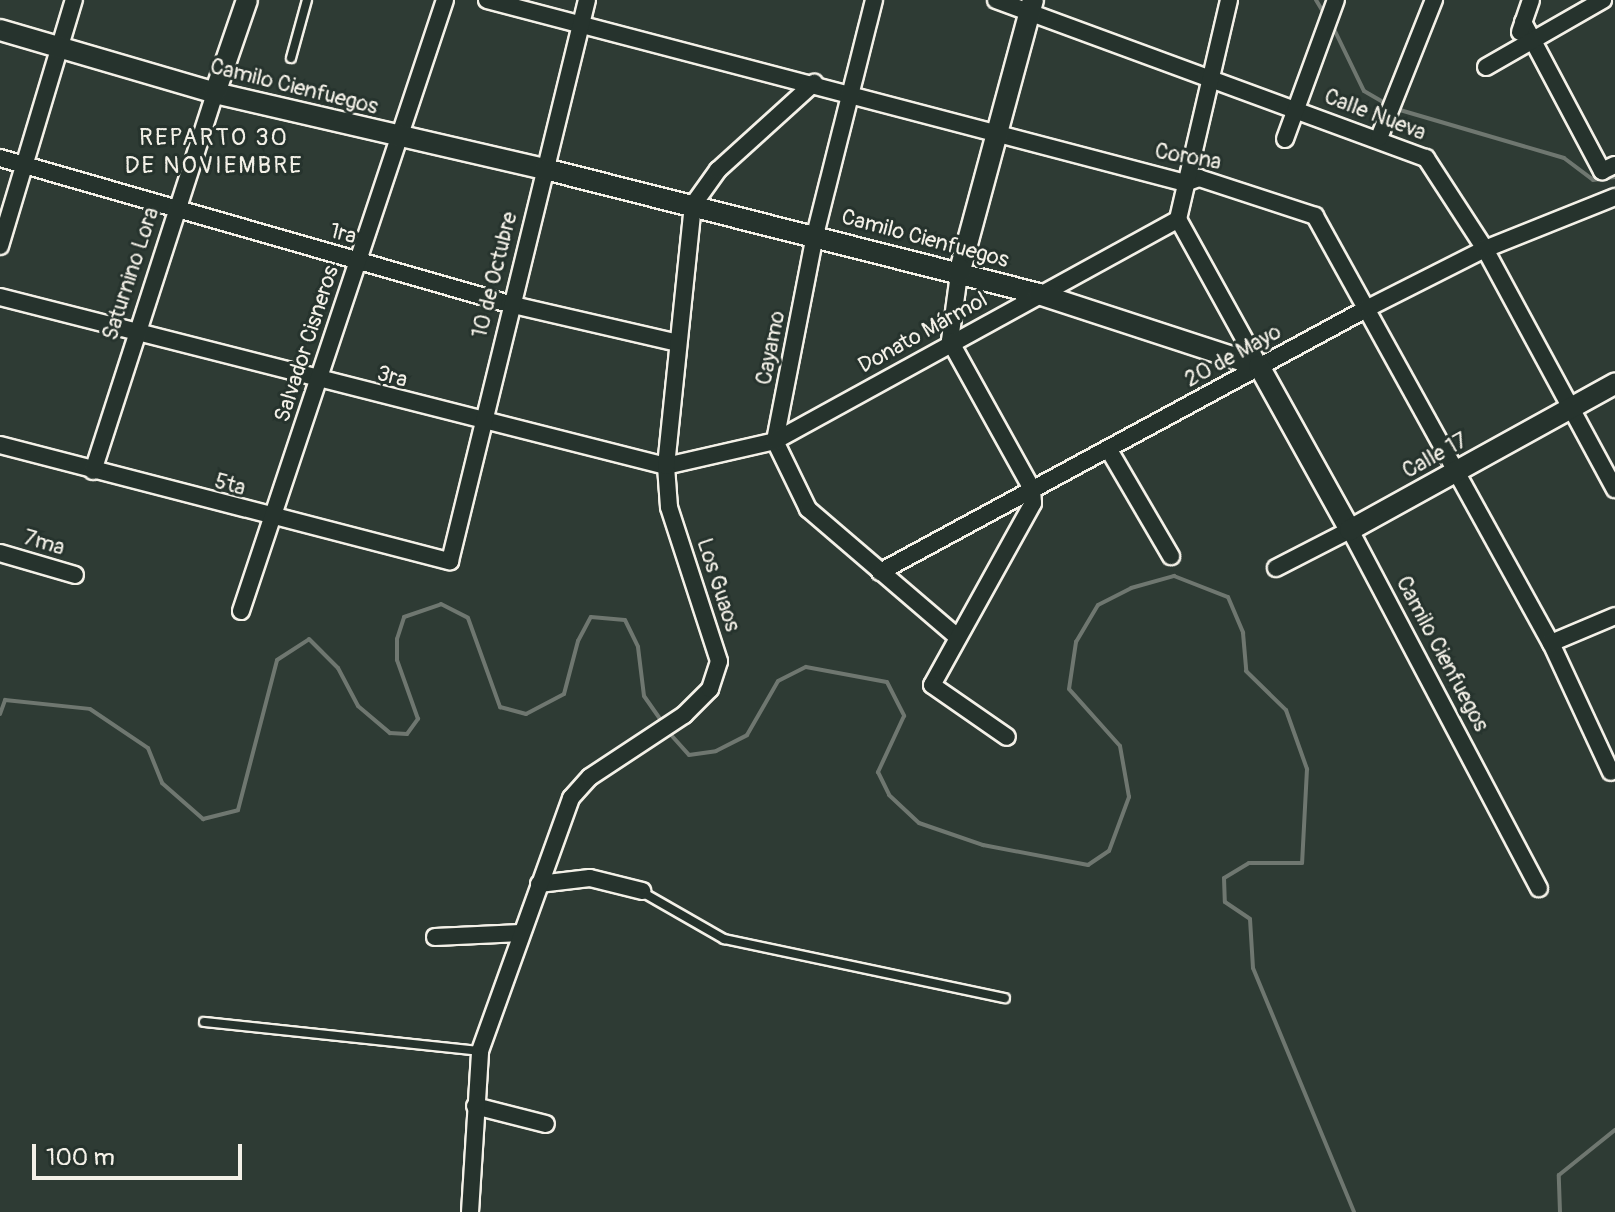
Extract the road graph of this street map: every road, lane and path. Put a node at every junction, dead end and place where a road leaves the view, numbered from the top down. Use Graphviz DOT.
graph roads {
  1 [pos="74,0"];
  2 [pos="247,0"];
  3 [pos="307,0"];
  4 [pos="445,0"];
  5 [pos="487,0"];
  6 [pos="587,0"];
  7 [pos="874,0"];
  8 [pos="996,0"];
  9 [pos="1229,0"];
  10 [pos="1336,0"];
  11 [pos="1434,0"];
  12 [pos="1531,0"];
  13 [pos="1603,0"];
  14 [pos="1031,6"];
  15 [pos="1523,22"];
  16 [pos="580,23"];
  17 [pos="0,30"];
  18 [pos="1534,39"];
  19 [pos="59,47"];
  20 [pos="1513,51"];
  21 [pos="291,58"];
  22 [pos="1486,67"];
  23 [pos="1211,75"];
  24 [pos="814,83"];
  25 [pos="850,92"];
  26 [pos="215,93"];
  27 [pos="1298,109"];
  28 [pos="997,133"];
  29 [pos="399,137"];
  30 [pos="1379,138"];
  31 [pos="1285,139"];
  32 [pos="0,158"];
  33 [pos="23,164"];
  34 [pos="1608,168"];
  35 [pos="545,169"];
  36 [pos="1185,183"];
  37 [pos="1614,195"];
  38 [pos="693,205"];
  39 [pos="176,212"];
  40 [pos="1178,219"];
  41 [pos="815,235"];
  42 [pos="0,246"];
  43 [pos="1485,249"];
  44 [pos="358,261"];
  45 [pos="959,274"];
  46 [pos="1039,294"];
  47 [pos="0,297"];
  48 [pos="509,304"];
  49 [pos="1366,309"];
  50 [pos="137,334"];
  51 [pos="950,341"];
  52 [pos="678,343"];
  53 [pos="1259,366"];
  54 [pos="319,380"];
  55 [pos="1615,384"];
  56 [pos="1573,407"];
  57 [pos="481,423"];
  58 [pos="775,441"];
  59 [pos="0,445"];
  60 [pos="1109,450"];
  61 [pos="666,466"];
  62 [pos="1457,470"];
  63 [pos="93,471"];
  64 [pos="1032,489"];
  65 [pos="1615,489"];
  66 [pos="272,519"];
  67 [pos="1350,530"];
  68 [pos="0,553"];
  69 [pos="1171,556"];
  70 [pos="450,561"];
  71 [pos="1276,568"];
  72 [pos="880,572"];
  73 [pos="75,575"];
  74 [pos="241,611"];
  75 [pos="1615,616"];
  76 [pos="956,636"];
  77 [pos="1551,643"];
  78 [pos="1007,737"];
  79 [pos="1611,772"];
  80 [pos="539,884"];
  81 [pos="1539,888"];
  82 [pos="642,891"];
  83 [pos="521,933"];
  84 [pos="435,937"];
  85 [pos="1005,998"];
  86 [pos="204,1022"];
  87 [pos="480,1051"];
  88 [pos="475,1106"];
  89 [pos="546,1124"];
  90 [pos="470,1212"];
  1 -- 19 [label="street"];
  2 -- 26 [label="street, Saturnino Lora"];
  3 -- 21 [label="lane"];
  4 -- 29 [label="street, Salvador Cisneros"];
  5 -- 16 [label="street, Corona"];
  6 -- 16 [label="street, 10 de Octubre"];
  7 -- 25 [label="street, Cayamo"];
  8 -- 14 [label="street, Calle Nueva"];
  9 -- 23 [label="street"];
  10 -- 27 [label="street"];
  11 -- 30 [label="street"];
  12 -- 15 [label="street"];
  13 -- 18 [label="street"];
  14 -- 23 [label="street, Calle Nueva"];
  14 -- 28 [label="street"];
  15 -- 18 [label="street"];
  15 -- 20 [label="street"];
  16 -- 24 [label="street, Corona"];
  16 -- 35 [label="street, 10 de Octubre"];
  17 -- 19 [label="street, Camilo Cienfuegos"];
  18 -- 20 [label="street"];
  18 -- 34 [label="street"];
  19 -- 26 [label="street, Camilo Cienfuegos"];
  19 -- 33 [label="street"];
  20 -- 22 [label="street"];
  23 -- 27 [label="street, Calle Nueva"];
  23 -- 36 [label="street"];
  24 -- 25 [label="street, Corona"];
  24 -- 38 [label="street, Los Guaos"];
  25 -- 28 [label="street, Corona"];
  25 -- 41 [label="street, Cayamo"];
  26 -- 29 [label="street, Camilo Cienfuegos"];
  26 -- 39 [label="street, Saturnino Lora"];
  27 -- 30 [label="street, Calle Nueva"];
  27 -- 31 [label="street"];
  28 -- 36 [label="street, Corona"];
  28 -- 45 [label="street"];
  29 -- 35 [label="street, Camilo Cienfuegos"];
  29 -- 44 [label="street, Salvador Cisneros"];
  30 -- 43 [label="street, Calle Nueva"];
  32 -- 33 [label="street, 1ra"];
  33 -- 39 [label="street, 1ra"];
  33 -- 42 [label="street"];
  35 -- 38 [label="street, Camilo Cienfuegos"];
  35 -- 48 [label="street, 10 de Octubre"];
  36 -- 40 [label="street"];
  36 -- 49 [label="street, Corona"];
  37 -- 43 [label="street, 20 de Mayo"];
  38 -- 41 [label="street, Camilo Cienfuegos"];
  38 -- 52 [label="street, Los Guaos"];
  39 -- 44 [label="street, 1ra"];
  39 -- 50 [label="street, Saturnino Lora"];
  40 -- 46 [label="street, Donato Mármol"];
  40 -- 53 [label="street"];
  41 -- 45 [label="street, Camilo Cienfuegos"];
  41 -- 58 [label="street, Cayamo"];
  43 -- 49 [label="street, 20 de Mayo"];
  43 -- 56 [label="street, Calle Nueva"];
  44 -- 48 [label="street, 1ra"];
  44 -- 54 [label="street, Salvador Cisneros"];
  45 -- 46 [label="street, Camilo Cienfuegos"];
  45 -- 51 [label="street"];
  46 -- 51 [label="street, Donato Mármol"];
  46 -- 53 [label="street, Camilo Cienfuegos"];
  47 -- 50 [label="street, 3ra"];
  48 -- 52 [label="street, 1ra"];
  48 -- 57 [label="street, 10 de Octubre"];
  49 -- 53 [label="street, 20 de Mayo"];
  49 -- 62 [label="street, Corona"];
  50 -- 54 [label="street, 3ra"];
  50 -- 63 [label="street, Saturnino Lora"];
  51 -- 58 [label="street, Donato Mármol"];
  51 -- 64 [label="street"];
  52 -- 61 [label="street, Los Guaos"];
  53 -- 60 [label="street, 20 de Mayo"];
  53 -- 67 [label="street, Camilo Cienfuegos"];
  54 -- 57 [label="street, 3ra"];
  54 -- 66 [label="street, Salvador Cisneros"];
  55 -- 56 [label="street, Calle 17"];
  56 -- 62 [label="street, Calle 17"];
  56 -- 65 [label="street, Calle Nueva"];
  57 -- 61 [label="street, 3ra"];
  57 -- 70 [label="street, 10 de Octubre"];
  58 -- 61 [label="street, 3ra"];
  58 -- 72 [label="street"];
  59 -- 63 [label="street, 5ta"];
  60 -- 64 [label="street, 20 de Mayo"];
  60 -- 69 [label="street"];
  61 -- 80 [label="street, Los Guaos"];
  62 -- 67 [label="street, Calle 17"];
  62 -- 77 [label="street, Corona"];
  63 -- 66 [label="street, 5ta"];
  64 -- 72 [label="street, 20 de Mayo"];
  64 -- 76 [label="street"];
  66 -- 70 [label="street, 5ta"];
  66 -- 74 [label="street, Salvador Cisneros"];
  67 -- 71 [label="street, Calle 17"];
  67 -- 81 [label="street, Camilo Cienfuegos"];
  68 -- 73 [label="street, 7ma"];
  72 -- 76 [label="street"];
  75 -- 77 [label="street"];
  76 -- 78 [label="street"];
  77 -- 79 [label="street, Corona"];
  80 -- 82 [label="street"];
  80 -- 83 [label="street, Los Guaos"];
  82 -- 85 [label="lane"];
  83 -- 84 [label="street"];
  83 -- 87 [label="street, Los Guaos"];
  86 -- 87 [label="lane"];
  87 -- 88 [label="street, Los Guaos"];
  88 -- 89 [label="street"];
  88 -- 90 [label="street, Los Guaos"];
}
